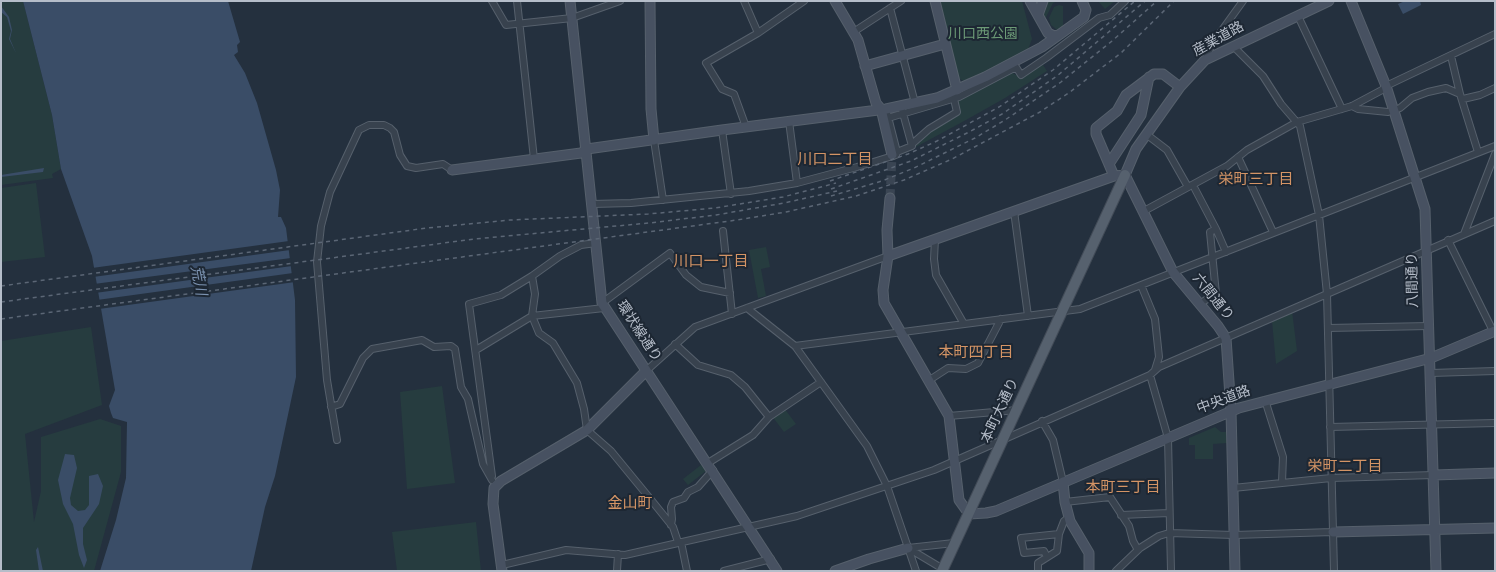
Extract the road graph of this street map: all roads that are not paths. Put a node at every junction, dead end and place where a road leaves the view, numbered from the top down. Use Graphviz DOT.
graph roads {
  1 [pos="492,1"];
  2 [pos="517,1"];
  3 [pos="570,1"];
  4 [pos="620,1"];
  5 [pos="650,1"];
  6 [pos="744,1"];
  7 [pos="803,1"];
  8 [pos="835,1"];
  9 [pos="901,1"];
  10 [pos="935,1"];
  11 [pos="1030,1"];
  12 [pos="1043,1"];
  13 [pos="1082,1"];
  14 [pos="1125,1"];
  15 [pos="1243,1"];
  16 [pos="1329,1"];
  17 [pos="1351,1"];
  18 [pos="890,8"];
  19 [pos="1038,15"];
  20 [pos="1298,16"];
  21 [pos="572,18"];
  22 [pos="519,24"];
  23 [pos="855,31"];
  24 [pos="758,33"];
  25 [pos="1048,33"];
  26 [pos="1495,34"];
  27 [pos="1059,35"];
  28 [pos="945,44"];
  29 [pos="1233,46"];
  30 [pos="903,55"];
  31 [pos="1026,55"];
  32 [pos="1451,56"];
  33 [pos="1205,60"];
  34 [pos="865,66"];
  35 [pos="1149,77"];
  36 [pos="1386,86"];
  37 [pos="1180,87"];
  38 [pos="1495,88"];
  39 [pos="955,94"];
  40 [pos="1462,96"];
  41 [pos="915,103"];
  42 [pos="1352,106"];
  43 [pos="1342,109"];
  44 [pos="901,110"];
  45 [pos="883,111"];
  46 [pos="1394,111"];
  47 [pos="790,121"];
  48 [pos="1297,122"];
  49 [pos="746,127"];
  50 [pos="722,130"];
  51 [pos="1146,134"];
  52 [pos="654,140"];
  53 [pos="912,144"];
  54 [pos="1495,146"];
  55 [pos="586,149"];
  56 [pos="1478,152"];
  57 [pos="1495,154"];
  58 [pos="892,155"];
  59 [pos="1238,157"];
  60 [pos="534,159"];
  61 [pos="1109,164"];
  62 [pos="452,170"];
  63 [pos="1125,175"];
  64 [pos="1114,176"];
  65 [pos="1416,176"];
  66 [pos="797,183"];
  67 [pos="1188,186"];
  68 [pos="1195,189"];
  69 [pos="731,194"];
  70 [pos="890,198"];
  71 [pos="663,200"];
  72 [pos="592,204"];
  73 [pos="1014,211"];
  74 [pos="1144,211"];
  75 [pos="1319,215"];
  76 [pos="1495,221"];
  77 [pos="1216,229"];
  78 [pos="723,231"];
  79 [pos="1273,232"];
  80 [pos="1464,234"];
  81 [pos="935,239"];
  82 [pos="1448,240"];
  83 [pos="596,243"];
  84 [pos="1428,249"];
  85 [pos="1226,252"];
  86 [pos="888,256"];
  87 [pos="1211,257"];
  88 [pos="1173,272"];
  89 [pos="532,276"];
  90 [pos="1141,285"];
  91 [pos="730,293"];
  92 [pos="1327,294"];
  93 [pos="1200,304"];
  94 [pos="603,305"];
  95 [pos="747,308"];
  96 [pos="1063,311"];
  97 [pos="732,314"];
  98 [pos="532,316"];
  99 [pos="1028,316"];
  100 [pos="1000,319"];
  101 [pos="964,324"];
  102 [pos="1429,326"];
  103 [pos="1328,328"];
  104 [pos="900,331"];
  105 [pos="1494,331"];
  106 [pos="1226,338"];
  107 [pos="675,344"];
  108 [pos="795,346"];
  109 [pos="476,350"];
  110 [pos="1431,358"];
  111 [pos="646,371"];
  112 [pos="1495,371"];
  113 [pos="1152,372"];
  114 [pos="1431,373"];
  115 [pos="928,380"];
  116 [pos="821,382"];
  117 [pos="1329,385"];
  118 [pos="1265,400"];
  119 [pos="332,407"];
  120 [pos="1017,410"];
  121 [pos="1231,411"];
  122 [pos="769,416"];
  123 [pos="949,416"];
  124 [pos="1042,421"];
  125 [pos="1495,423"];
  126 [pos="1433,424"];
  127 [pos="1330,427"];
  128 [pos="587,430"];
  129 [pos="1005,438"];
  130 [pos="1168,438"];
  131 [pos="337,440"];
  132 [pos="954,462"];
  133 [pos="711,466"];
  134 [pos="1495,473"];
  135 [pos="1434,475"];
  136 [pos="1331,478"];
  137 [pos="1063,482"];
  138 [pos="1282,482"];
  139 [pos="493,484"];
  140 [pos="887,486"];
  141 [pos="1233,488"];
  142 [pos="1065,502"];
  143 [pos="1169,513"];
  144 [pos="969,514"];
  145 [pos="1121,514"];
  146 [pos="1069,517"];
  147 [pos="671,525"];
  148 [pos="749,525"];
  149 [pos="1495,528"];
  150 [pos="1435,529"];
  151 [pos="1333,532"];
  152 [pos="1059,534"];
  153 [pos="1169,534"];
  154 [pos="1234,534"];
  155 [pos="680,542"];
  156 [pos="954,543"];
  157 [pos="908,548"];
  158 [pos="1138,550"];
  159 [pos="618,554"];
  160 [pos="1047,557"];
  161 [pos="771,559"];
  162 [pos="502,568"];
  163 [pos="942,570"];
  164 [pos="617,571"];
  165 [pos="686,571"];
  166 [pos="724,571"];
  167 [pos="777,571"];
  168 [pos="835,571"];
  169 [pos="916,571"];
  170 [pos="1038,571"];
  171 [pos="1089,571"];
  172 [pos="1116,571"];
  173 [pos="1170,571"];
  174 [pos="1235,571"];
  175 [pos="1334,571"];
  176 [pos="1436,571"];
  1 -- 22 [label="street"];
  2 -- 22 [label="street"];
  3 -- 21 [label="street, 環状線通り"];
  4 -- 21 [label="street"];
  5 -- 52 [label="street"];
  6 -- 24 [label="street"];
  7 -- 24 [label="street"];
  8 -- 23 [label="street"];
  9 -- 18 [label="street"];
  10 -- 28 [label="street"];
  11 -- 19 [label="street"];
  12 -- 19 [label="street"];
  13 -- 27 [label="street"];
  14 -- 39 [label="street"];
  15 -- 33 [label="street"];
  16 -- 20 [label="street, 産業道路"];
  17 -- 36 [label="street, 八間通り"];
  18 -- 23 [label="street"];
  18 -- 30 [label="street"];
  19 -- 25 [label="street"];
  20 -- 29 [label="street, 産業道路"];
  20 -- 43 [label="street"];
  21 -- 22 [label="street"];
  21 -- 55 [label="street, 環状線通り"];
  22 -- 60 [label="street"];
  23 -- 34 [label="street"];
  24 -- 49 [label="street"];
  25 -- 27 [label="street"];
  25 -- 31 [label="street"];
  26 -- 32 [label="street"];
  27 -- 31 [label="street"];
  28 -- 30 [label="street"];
  28 -- 39 [label="street"];
  29 -- 33 [label="street, 産業道路"];
  29 -- 48 [label="street"];
  30 -- 34 [label="street"];
  30 -- 41 [label="street"];
  31 -- 39 [label="street"];
  32 -- 36 [label="street"];
  32 -- 40 [label="street"];
  33 -- 37 [label="street, 産業道路"];
  34 -- 45 [label="street"];
  35 -- 37 [label="street"];
  35 -- 61 [label="street"];
  35 -- 61 [label="street"];
  36 -- 42 [label="street"];
  36 -- 46 [label="street, 八間通り"];
  37 -- 51 [label="street, 産業道路"];
  38 -- 40 [label="street"];
  39 -- 41 [label="street"];
  39 -- 44 [label="street"];
  39 -- 53 [label="street"];
  40 -- 46 [label="street"];
  40 -- 56 [label="street"];
  41 -- 44 [label="street"];
  42 -- 43 [label="street"];
  42 -- 46 [label="street"];
  43 -- 48 [label="street"];
  44 -- 45 [label="street"];
  44 -- 53 [label="street"];
  45 -- 47 [label="street"];
  45 -- 58 [label="street"];
  46 -- 65 [label="street, 八間通り"];
  47 -- 49 [label="street"];
  47 -- 66 [label="street"];
  48 -- 59 [label="street"];
  48 -- 75 [label="street"];
  49 -- 50 [label="street"];
  50 -- 52 [label="street"];
  50 -- 69 [label="street"];
  51 -- 63 [label="street, 産業道路"];
  51 -- 67 [label="street"];
  52 -- 55 [label="street"];
  52 -- 71 [label="street"];
  53 -- 58 [label="street"];
  54 -- 56 [label="street"];
  55 -- 60 [label="street"];
  55 -- 72 [label="street, 環状線通り"];
  56 -- 65 [label="street"];
  57 -- 80 [label="street"];
  58 -- 66 [label="street"];
  59 -- 67 [label="street"];
  59 -- 79 [label="street"];
  60 -- 62 [label="street"];
  61 -- 64 [label="street"];
  62 -- 119 [label="street"];
  63 -- 64 [label="street"];
  63 -- 74 [label="street, 六間通り"];
  63 -- 96 [label="main road, 本町大通り"];
  64 -- 73 [label="street"];
  65 -- 75 [label="street"];
  65 -- 84 [label="street, 八間通り"];
  66 -- 69 [label="street"];
  67 -- 74 [label="street"];
  68 -- 77 [label="street"];
  69 -- 71 [label="street"];
  70 -- 86 [label="street"];
  71 -- 72 [label="street"];
  72 -- 83 [label="street, 環状線通り"];
  73 -- 81 [label="street"];
  73 -- 99 [label="street"];
  74 -- 88 [label="street, 六間通り"];
  75 -- 79 [label="street"];
  75 -- 92 [label="street"];
  76 -- 80 [label="street"];
  77 -- 85 [label="street"];
  77 -- 87 [label="street"];
  78 -- 91 [label="street"];
  79 -- 85 [label="street"];
  80 -- 82 [label="street"];
  81 -- 86 [label="street"];
  81 -- 101 [label="street"];
  82 -- 84 [label="street"];
  82 -- 105 [label="street"];
  83 -- 89 [label="street"];
  83 -- 94 [label="street, 環状線通り"];
  84 -- 92 [label="street"];
  84 -- 102 [label="street, 八間通り"];
  85 -- 87 [label="street"];
  86 -- 95 [label="street"];
  86 -- 104 [label="street"];
  87 -- 88 [label="street"];
  87 -- 93 [label="street"];
  88 -- 90 [label="street"];
  88 -- 93 [label="street, 六間通り"];
  89 -- 98 [label="street"];
  89 -- 109 [label="street"];
  90 -- 96 [label="street"];
  90 -- 113 [label="street"];
  91 -- 94 [label="street"];
  91 -- 97 [label="street"];
  92 -- 103 [label="street"];
  92 -- 106 [label="street"];
  93 -- 106 [label="street, 六間通り"];
  94 -- 98 [label="street"];
  94 -- 111 [label="street, 環状線通り"];
  95 -- 97 [label="street"];
  95 -- 108 [label="street"];
  96 -- 99 [label="street"];
  96 -- 120 [label="main road, 本町大通り"];
  97 -- 107 [label="street"];
  98 -- 109 [label="street"];
  98 -- 128 [label="street"];
  99 -- 100 [label="street"];
  100 -- 101 [label="street"];
  100 -- 115 [label="street"];
  101 -- 104 [label="street"];
  102 -- 103 [label="street"];
  102 -- 110 [label="street, 八間通り"];
  103 -- 117 [label="street"];
  104 -- 108 [label="street"];
  104 -- 115 [label="street"];
  105 -- 110 [label="street, 中央道路"];
  106 -- 113 [label="street"];
  106 -- 121 [label="street, 六間通り"];
  107 -- 111 [label="street"];
  107 -- 122 [label="street"];
  108 -- 116 [label="street"];
  109 -- 139 [label="street"];
  110 -- 114 [label="street, 八間通り"];
  110 -- 117 [label="street, 中央道路"];
  111 -- 128 [label="street"];
  111 -- 133 [label="street, 環状線通り"];
  112 -- 114 [label="street"];
  113 -- 124 [label="street"];
  113 -- 130 [label="street"];
  114 -- 126 [label="street, 八間通り"];
  115 -- 123 [label="street"];
  116 -- 122 [label="street"];
  116 -- 140 [label="street"];
  117 -- 118 [label="street, 中央道路"];
  117 -- 127 [label="street"];
  118 -- 121 [label="street, 中央道路"];
  118 -- 138 [label="street"];
  119 -- 131 [label="street"];
  119 -- 139 [label="street"];
  120 -- 123 [label="street"];
  120 -- 129 [label="main road, 本町大通り"];
  121 -- 130 [label="street, 中央道路"];
  121 -- 141 [label="street, 六間通り"];
  122 -- 133 [label="street"];
  123 -- 132 [label="street"];
  124 -- 129 [label="street"];
  124 -- 137 [label="street"];
  125 -- 126 [label="street"];
  126 -- 127 [label="street"];
  126 -- 135 [label="street, 八間通り"];
  127 -- 136 [label="street"];
  128 -- 139 [label="street"];
  128 -- 147 [label="street"];
  129 -- 132 [label="street"];
  129 -- 144 [label="main road, 本町大通り"];
  130 -- 137 [label="street, 中央道路"];
  130 -- 143 [label="street"];
  132 -- 140 [label="street"];
  132 -- 144 [label="street"];
  133 -- 147 [label="street"];
  133 -- 148 [label="street, 環状線通り"];
  134 -- 135 [label="street"];
  135 -- 136 [label="street"];
  135 -- 150 [label="street, 八間通り"];
  136 -- 138 [label="street"];
  136 -- 151 [label="street"];
  137 -- 142 [label="street"];
  137 -- 144 [label="street, 中央道路"];
  138 -- 141 [label="street"];
  139 -- 162 [label="street"];
  140 -- 148 [label="street"];
  140 -- 157 [label="street"];
  141 -- 154 [label="street, 六間通り"];
  142 -- 145 [label="street"];
  142 -- 146 [label="street"];
  143 -- 145 [label="street"];
  143 -- 153 [label="street"];
  144 -- 156 [label="main road, 本町大通り"];
  145 -- 158 [label="street"];
  146 -- 152 [label="street"];
  146 -- 171 [label="street"];
  147 -- 155 [label="street"];
  148 -- 155 [label="street"];
  148 -- 161 [label="street, 環状線通り"];
  149 -- 150 [label="street"];
  150 -- 151 [label="street"];
  150 -- 176 [label="street, 八間通り"];
  151 -- 154 [label="street"];
  151 -- 175 [label="street"];
  152 -- 160 [label="street"];
  152 -- 160 [label="street"];
  153 -- 154 [label="street"];
  153 -- 158 [label="street"];
  153 -- 173 [label="street"];
  154 -- 174 [label="street, 六間通り"];
  155 -- 159 [label="street"];
  155 -- 165 [label="street"];
  156 -- 157 [label="street"];
  156 -- 163 [label="main road, 本町大通り"];
  157 -- 163 [label="street"];
  157 -- 168 [label="street"];
  157 -- 169 [label="street"];
  158 -- 172 [label="street"];
  159 -- 162 [label="street"];
  159 -- 164 [label="street"];
  160 -- 170 [label="street"];
  161 -- 166 [label="street"];
  161 -- 167 [label="street, 環状線通り"];
}
